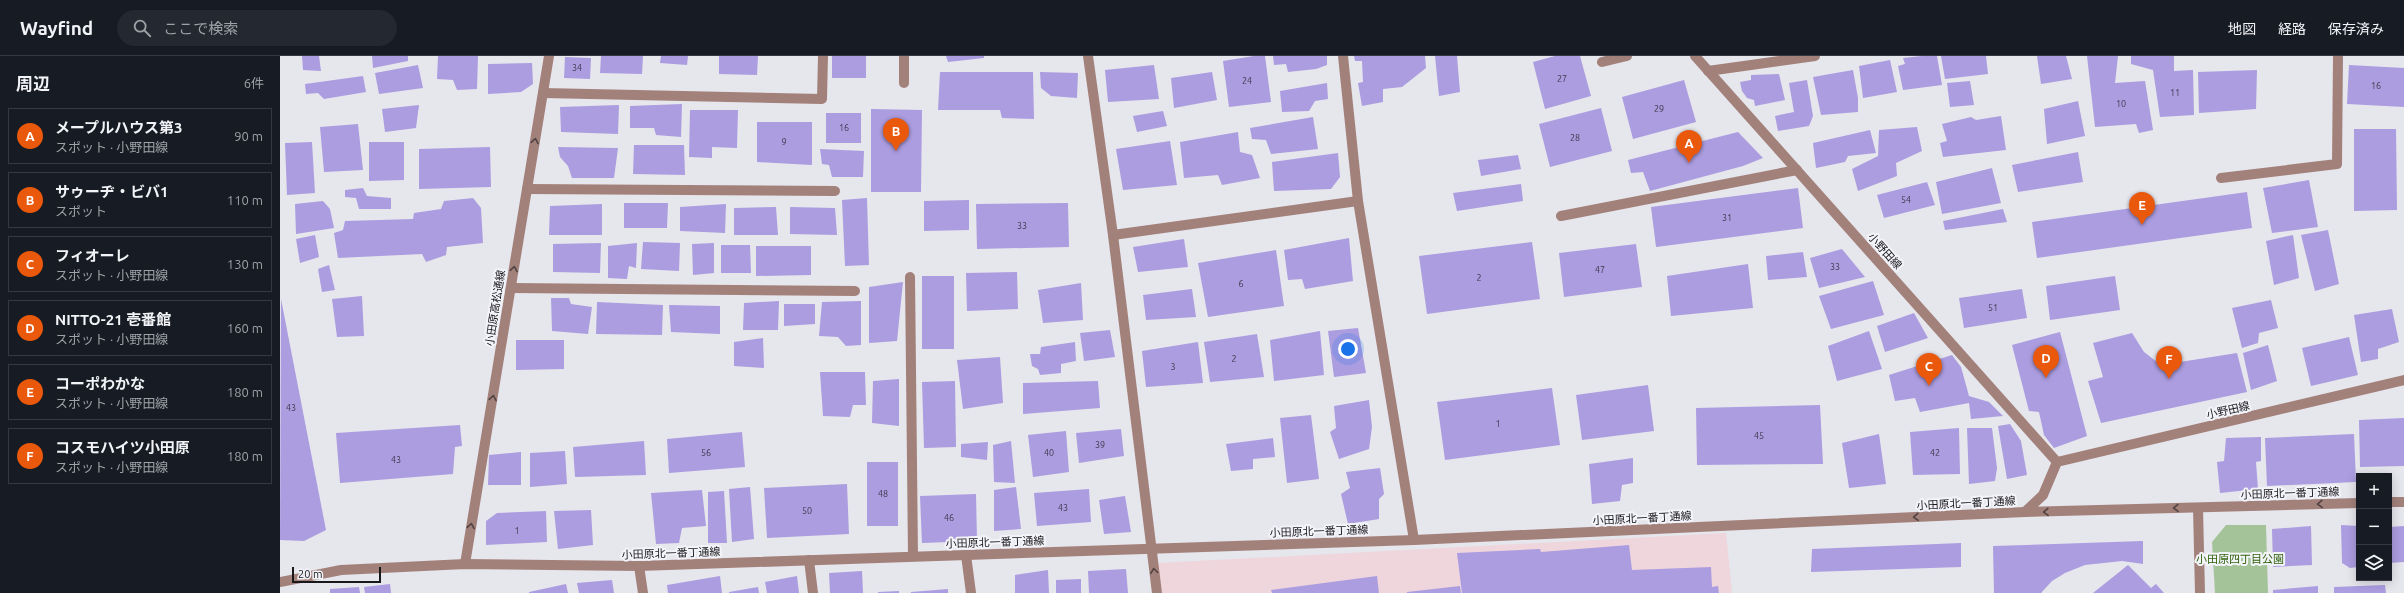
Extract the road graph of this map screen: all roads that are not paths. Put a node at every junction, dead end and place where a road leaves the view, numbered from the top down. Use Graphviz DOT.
graph roads {
  1 [pos="549,56"];
  2 [pos="823,56"];
  3 [pos="904,56"];
  4 [pos="1088,56"];
  5 [pos="1343,56"];
  6 [pos="1627,56"];
  7 [pos="1695,56"];
  8 [pos="1815,56"];
  9 [pos="2338,56"];
  10 [pos="1602,62"];
  11 [pos="1708,71"];
  12 [pos="904,83"];
  13 [pos="543,93"];
  14 [pos="1796,170"];
  15 [pos="2221,178"];
  16 [pos="527,190"];
  17 [pos="835,191"];
  18 [pos="1358,201"];
  19 [pos="1561,216"];
  20 [pos="1113,235"];
  21 [pos="910,277"];
  22 [pos="511,288"];
  23 [pos="855,291"];
  24 [pos="2404,380"];
  25 [pos="2057,462"];
  26 [pos="2392,502"];
  27 [pos="2404,502"];
  28 [pos="2356,503"];
  29 [pos="2198,508"];
  30 [pos="2025,512"];
  31 [pos="1414,540"];
  32 [pos="1151,549"];
  33 [pos="966,555"];
  34 [pos="913,556"];
  35 [pos="810,560"];
  36 [pos="465,564"];
  37 [pos="639,566"];
  38 [pos="280,582"];
  39 [pos="643,593"];
  40 [pos="814,593"];
  41 [pos="971,593"];
  42 [pos="1157,593"];
  43 [pos="2200,593"];
  1 -- 13 [label="street, 小田原高松通線"];
  2 -- 13 [label="street"];
  3 -- 12 [label="street"];
  4 -- 20 [label="street"];
  5 -- 18 [label="street"];
  6 -- 10 [label="street"];
  7 -- 11 [label="street, 小野田線"];
  8 -- 11 [label="street"];
  9 -- 15 [label="street"];
  11 -- 14 [label="street, 小野田線"];
  16 -- 13 [label="street, 小田原高松通線, one-way"];
  14 -- 19 [label="street"];
  14 -- 25 [label="street, 小野田線"];
  16 -- 17 [label="street"];
  22 -- 16 [label="street, 小田原高松通線, one-way"];
  18 -- 20 [label="street"];
  18 -- 31 [label="street"];
  20 -- 32 [label="street"];
  21 -- 34 [label="street"];
  22 -- 23 [label="street"];
  36 -- 22 [label="street, 小田原高松通線, one-way"];
  24 -- 25 [label="street, 小野田線"];
  25 -- 30 [label="street"];
  26 -- 27 [label="street"];
  28 -- 29 [label="street, 小田原北一番丁通線, one-way"];
  29 -- 30 [label="street, 小田原北一番丁通線, one-way"];
  29 -- 43 [label="street"];
  30 -- 31 [label="street, 小田原北一番丁通線, one-way"];
  31 -- 32 [label="street, 小田原北一番丁通線"];
  32 -- 33 [label="street, 小田原北一番丁通線"];
  42 -- 32 [label="street, one-way"];
  33 -- 34 [label="street, 小田原北一番丁通線"];
  33 -- 41 [label="street"];
  34 -- 35 [label="street, 小田原北一番丁通線"];
  35 -- 37 [label="street, 小田原北一番丁通線"];
  35 -- 40 [label="street"];
  36 -- 37 [label="street, 小田原北一番丁通線"];
  36 -- 38 [label="street, 小田原北一番丁通線"];
  37 -- 39 [label="street"];
}
